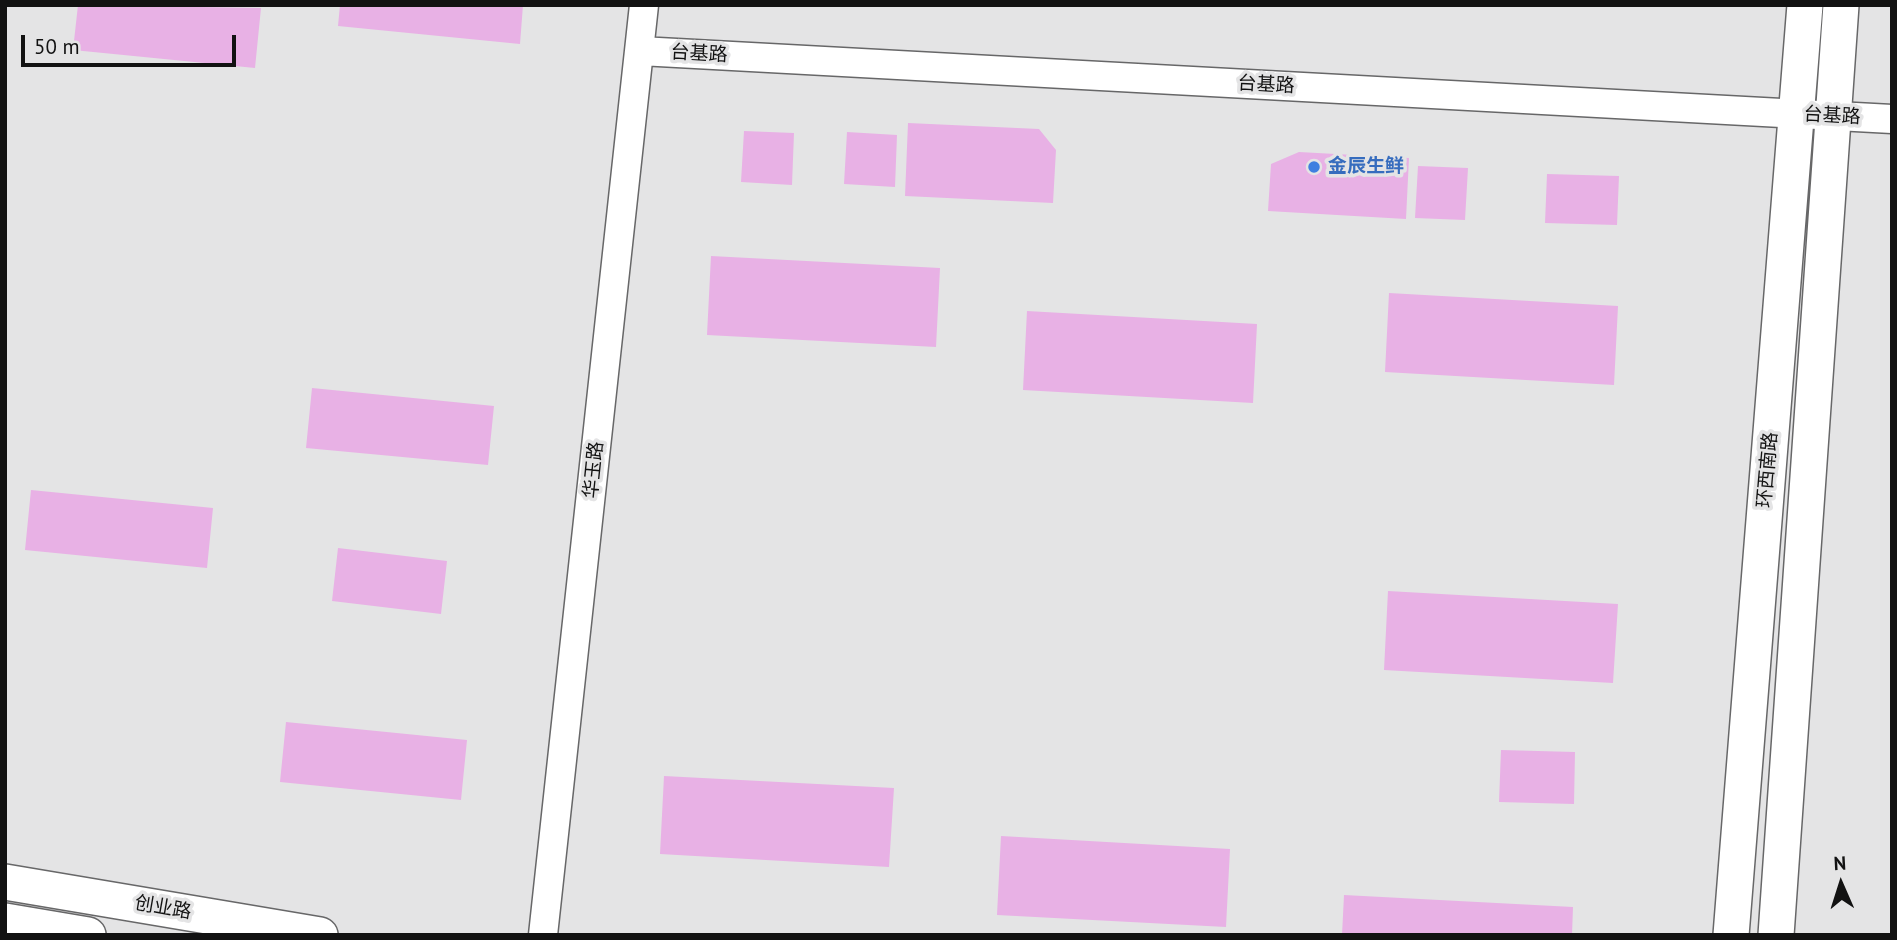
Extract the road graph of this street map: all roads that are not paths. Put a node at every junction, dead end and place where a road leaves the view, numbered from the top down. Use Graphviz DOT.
graph roads {
  1 [pos="644,5"];
  2 [pos="1805,5"];
  3 [pos="1842,5"];
  4 [pos="640,51"];
  5 [pos="1796,114"];
  6 [pos="1833,116"];
  7 [pos="1892,119"];
  8 [pos="5,882"];
  9 [pos="5,921"];
  10 [pos="88,935"];
  11 [pos="320,935"];
  12 [pos="543,935"];
  13 [pos="1731,935"];
  14 [pos="1776,935"];
  1 -- 4 [label="street, 华玉路"];
  2 -- 5 [label="street, 环西南路"];
  3 -- 6 [label="street, 环西南路"];
  4 -- 5 [label="street, 台基路"];
  4 -- 12 [label="street, 华玉路"];
  5 -- 6 [label="street, 台基路"];
  5 -- 13 [label="street, 环西南路"];
  6 -- 7 [label="street, 台基路"];
  6 -- 14 [label="street, 环西南路"];
  8 -- 11 [label="street, 创业路"];
  9 -- 10 [label="street"];
}
